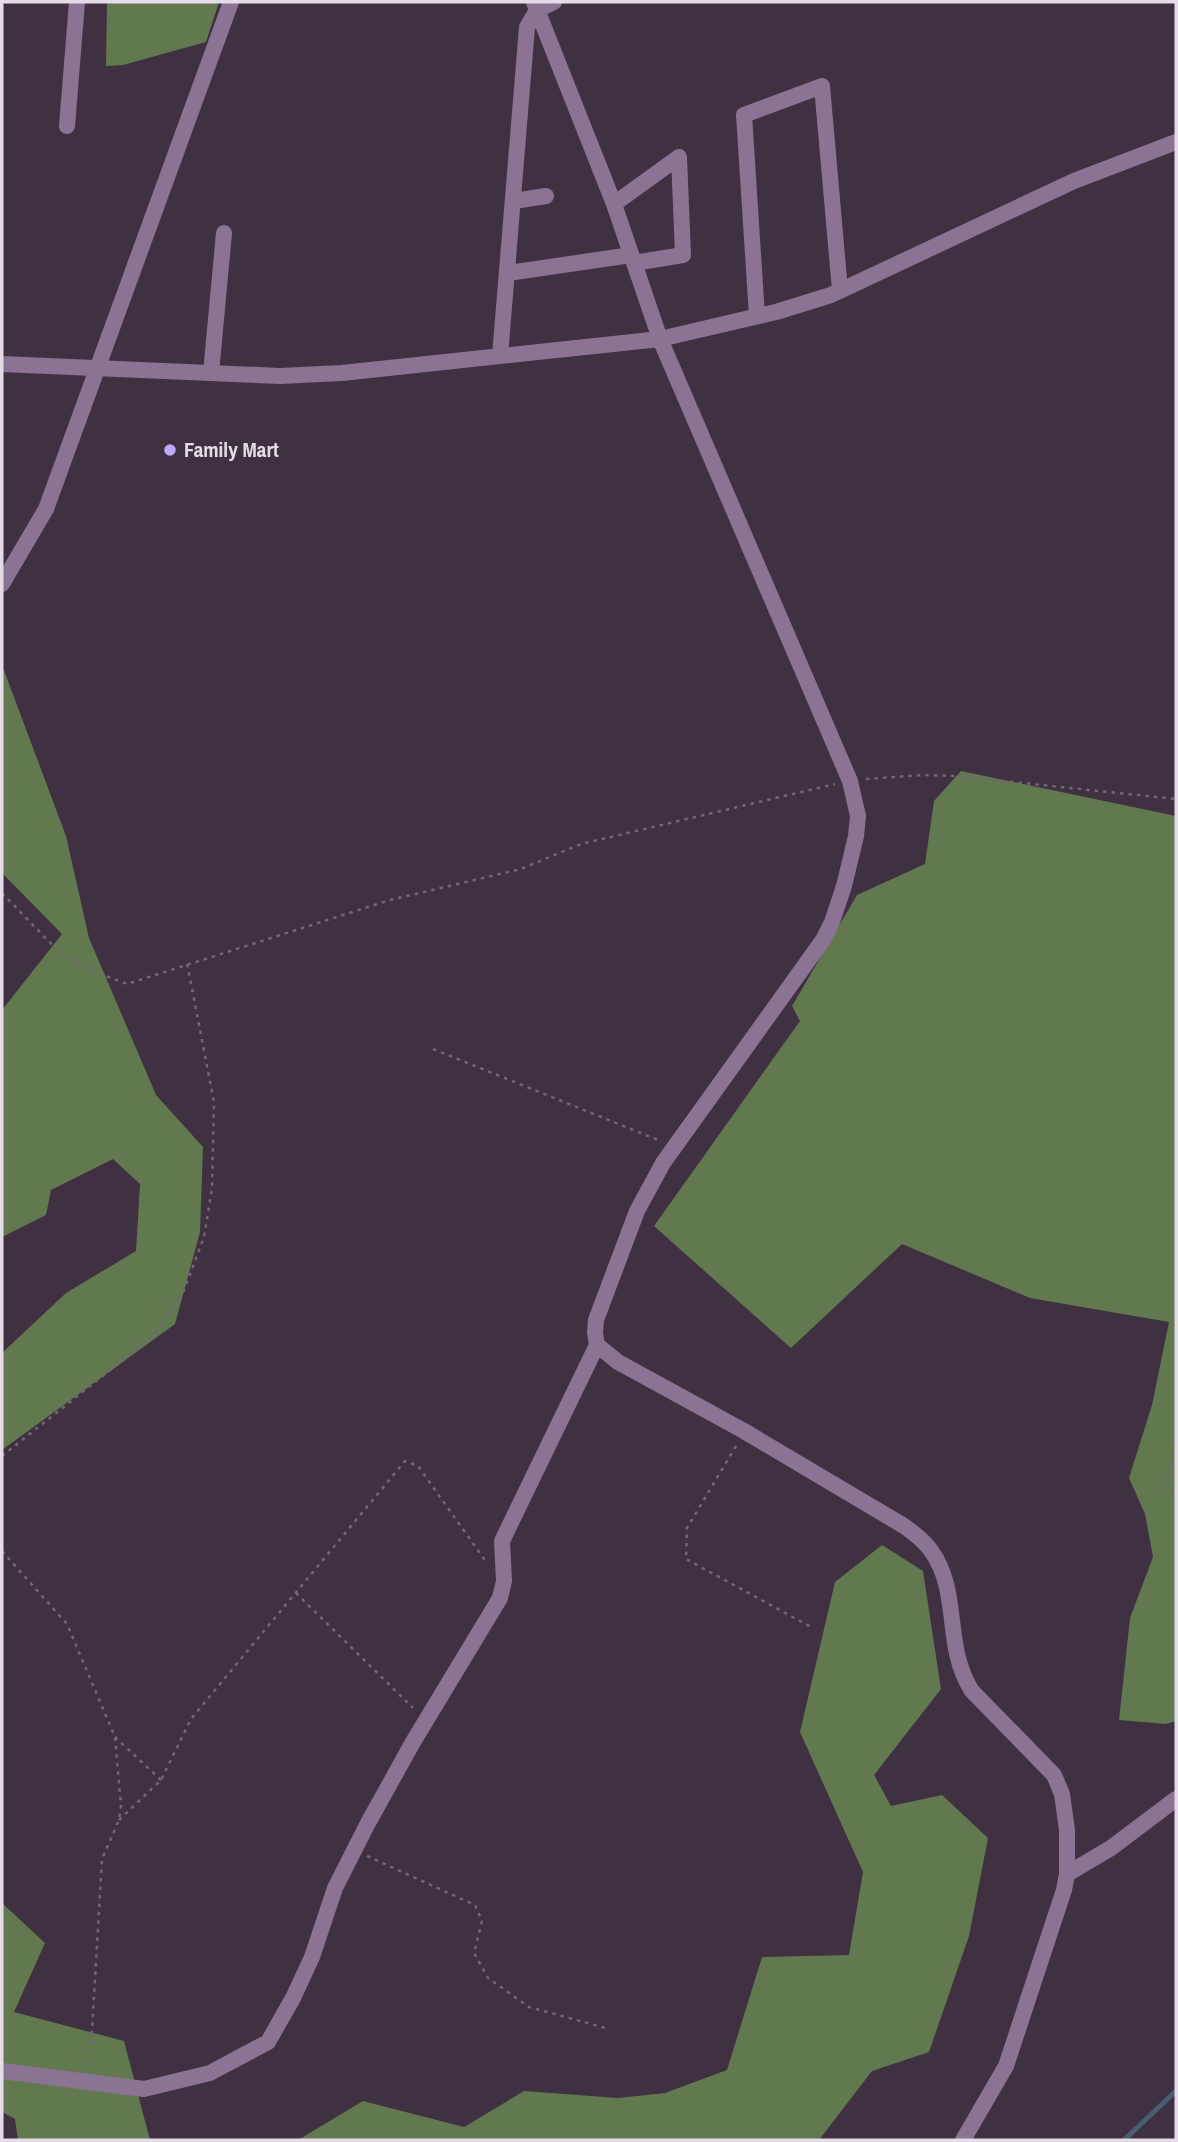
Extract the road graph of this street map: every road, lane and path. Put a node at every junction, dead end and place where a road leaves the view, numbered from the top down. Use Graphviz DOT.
graph roads {
  1 [pos="77,2"];
  2 [pos="231,2"];
  3 [pos="554,2"];
  4 [pos="536,6"];
  5 [pos="67,126"];
  6 [pos="1176,142"];
  7 [pos="546,195"];
  8 [pos="514,201"];
  9 [pos="614,204"];
  10 [pos="224,233"];
  11 [pos="632,259"];
  12 [pos="508,273"];
  13 [pos="840,290"];
  14 [pos="757,317"];
  15 [pos="660,339"];
  16 [pos="500,356"];
  17 [pos="2,364"];
  18 [pos="97,368"];
  19 [pos="211,373"];
  20 [pos="2,584"];
  21 [pos="850,781"];
  22 [pos="1176,799"];
  23 [pos="2,893"];
  24 [pos="187,963"];
  25 [pos="433,1049"];
  26 [pos="674,1146"];
  27 [pos="597,1345"];
  28 [pos="744,1431"];
  29 [pos="1176,1445"];
  30 [pos="2,1456"];
  31 [pos="1176,1496"];
  32 [pos="2,1551"];
  33 [pos="503,1570"];
  34 [pos="296,1593"];
  35 [pos="811,1627"];
  36 [pos="426,1722"];
  37 [pos="116,1737"];
  38 [pos="161,1780"];
  39 [pos="1176,1799"];
  40 [pos="119,1820"];
  41 [pos="355,1850"];
  42 [pos="1068,1874"];
  43 [pos="610,2029"];
  44 [pos="2,2071"];
  45 [pos="89,2083"];
  46 [pos="963,2140"];
  1 -- 5 [label="street"];
  2 -- 18 [label="street"];
  3 -- 4 [label="street"];
  4 -- 8 [label="street"];
  4 -- 9 [label="street"];
  6 -- 13 [label="street"];
  7 -- 8 [label="street"];
  8 -- 12 [label="street"];
  9 -- 11 [label="street"];
  9 -- 11 [label="street"];
  10 -- 19 [label="street"];
  11 -- 12 [label="street"];
  11 -- 15 [label="street"];
  12 -- 16 [label="street"];
  13 -- 14 [label="street"];
  13 -- 14 [label="street"];
  14 -- 15 [label="street"];
  15 -- 16 [label="street"];
  15 -- 21 [label="street"];
  16 -- 19 [label="street"];
  17 -- 18 [label="street"];
  18 -- 19 [label="street"];
  18 -- 20 [label="street"];
  21 -- 22 [label="path"];
  21 -- 24 [label="path"];
  21 -- 26 [label="street"];
  23 -- 24 [label="path"];
  24 -- 30 [label="path"];
  25 -- 26 [label="path"];
  26 -- 27 [label="street"];
  27 -- 28 [label="street"];
  27 -- 33 [label="street"];
  28 -- 35 [label="path"];
  28 -- 42 [label="street"];
  29 -- 31 [label="path"];
  32 -- 37 [label="path"];
  33 -- 34 [label="path"];
  33 -- 36 [label="street"];
  34 -- 36 [label="path"];
  34 -- 38 [label="path"];
  36 -- 41 [label="street"];
  37 -- 38 [label="path"];
  37 -- 40 [label="path"];
  38 -- 40 [label="path"];
  39 -- 42 [label="street"];
  40 -- 45 [label="path"];
  41 -- 43 [label="path"];
  41 -- 45 [label="street"];
  42 -- 46 [label="street"];
  44 -- 45 [label="street"];
}
